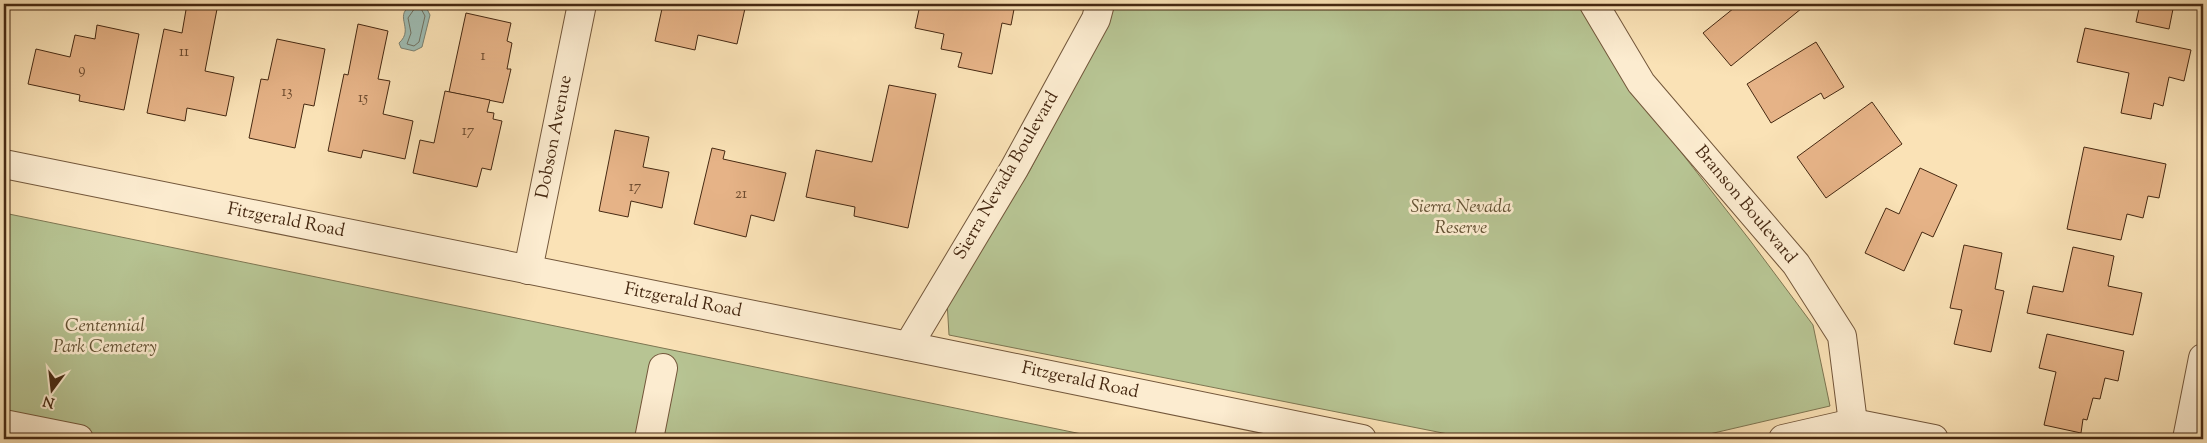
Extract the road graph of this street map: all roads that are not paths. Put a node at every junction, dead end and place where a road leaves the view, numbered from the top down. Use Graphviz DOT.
graph roads {
  1 [pos="582,4"];
  2 [pos="1100,4"];
  3 [pos="1594,4"];
  4 [pos="4,164"];
  5 [pos="528,270"];
  6 [pos="908,346"];
  7 [pos="2203,358"];
  8 [pos="664,368"];
  9 [pos="1853,423"];
  10 [pos="4,424"];
  11 [pos="79,439"];
  12 [pos="649,439"];
  13 [pos="1362,439"];
  14 [pos="1783,439"];
  15 [pos="1934,439"];
  16 [pos="2187,439"];
  1 -- 5 [label="street, Dobson Avenue"];
  2 -- 6 [label="street, Sierra Nevada Boulevard"];
  3 -- 9 [label="street, Branson Boulevard"];
  4 -- 5 [label="street, Fitzgerald Road"];
  5 -- 6 [label="street, Fitzgerald Road"];
  6 -- 13 [label="street, Fitzgerald Road"];
  7 -- 16 [label="street"];
  8 -- 12 [label="street"];
  9 -- 14 [label="street"];
  9 -- 15 [label="street"];
  10 -- 11 [label="street"];
}
